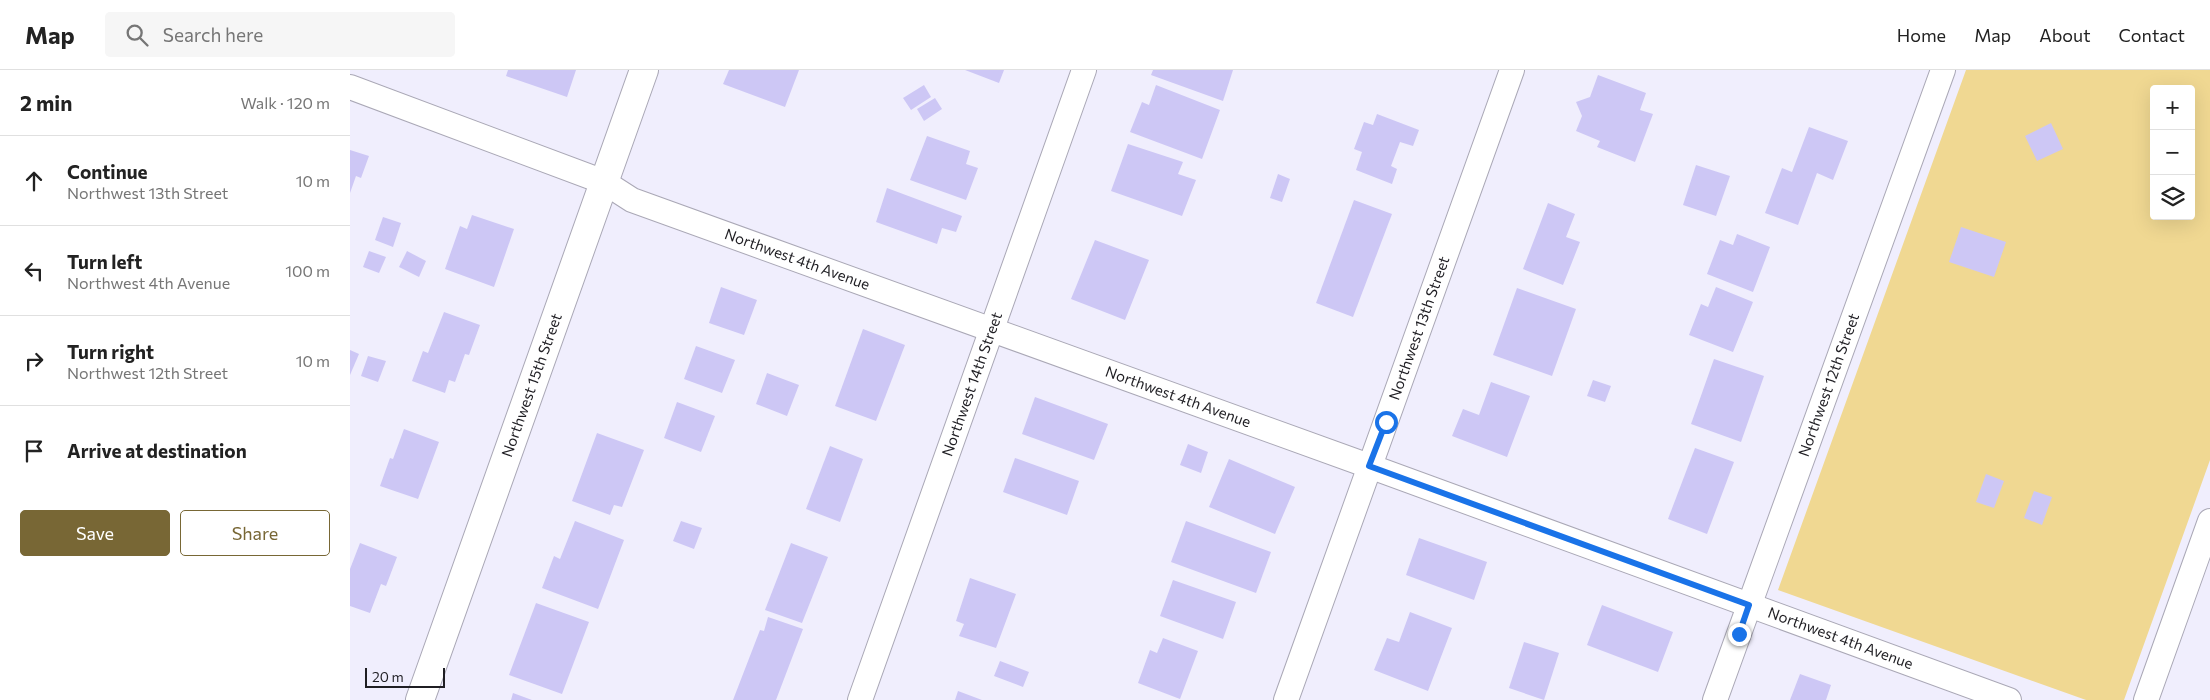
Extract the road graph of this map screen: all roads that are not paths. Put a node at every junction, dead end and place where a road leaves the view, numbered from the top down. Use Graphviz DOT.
graph roads {
  1 [pos="644,70"];
  2 [pos="1084,70"];
  3 [pos="1512,70"];
  4 [pos="1943,70"];
  5 [pos="350,87"];
  6 [pos="604,182"];
  7 [pos="993,330"];
  8 [pos="1369,466"];
  9 [pos="2210,521"];
  10 [pos="1749,605"];
  11 [pos="420,700"];
  12 [pos="860,700"];
  13 [pos="1286,700"];
  14 [pos="1715,700"];
  15 [pos="2008,700"];
  16 [pos="2146,700"];
  1 -- 6 [label="street, Northwest 15th Street"];
  2 -- 7 [label="street, Northwest 14th Street"];
  3 -- 8 [label="street, Northwest 13th Street"];
  4 -- 10 [label="street, Northwest 12th Street"];
  5 -- 6 [label="street, Northwest 4th Avenue"];
  6 -- 7 [label="street, Northwest 4th Avenue"];
  6 -- 11 [label="street, Northwest 15th Street"];
  7 -- 8 [label="street, Northwest 4th Avenue"];
  7 -- 12 [label="street, Northwest 14th Street"];
  8 -- 10 [label="street, Northwest 4th Avenue"];
  8 -- 13 [label="street, Northwest 13th Street"];
  9 -- 16 [label="street"];
  10 -- 14 [label="street, Northwest 12th Street"];
  10 -- 15 [label="street, Northwest 4th Avenue"];
}
